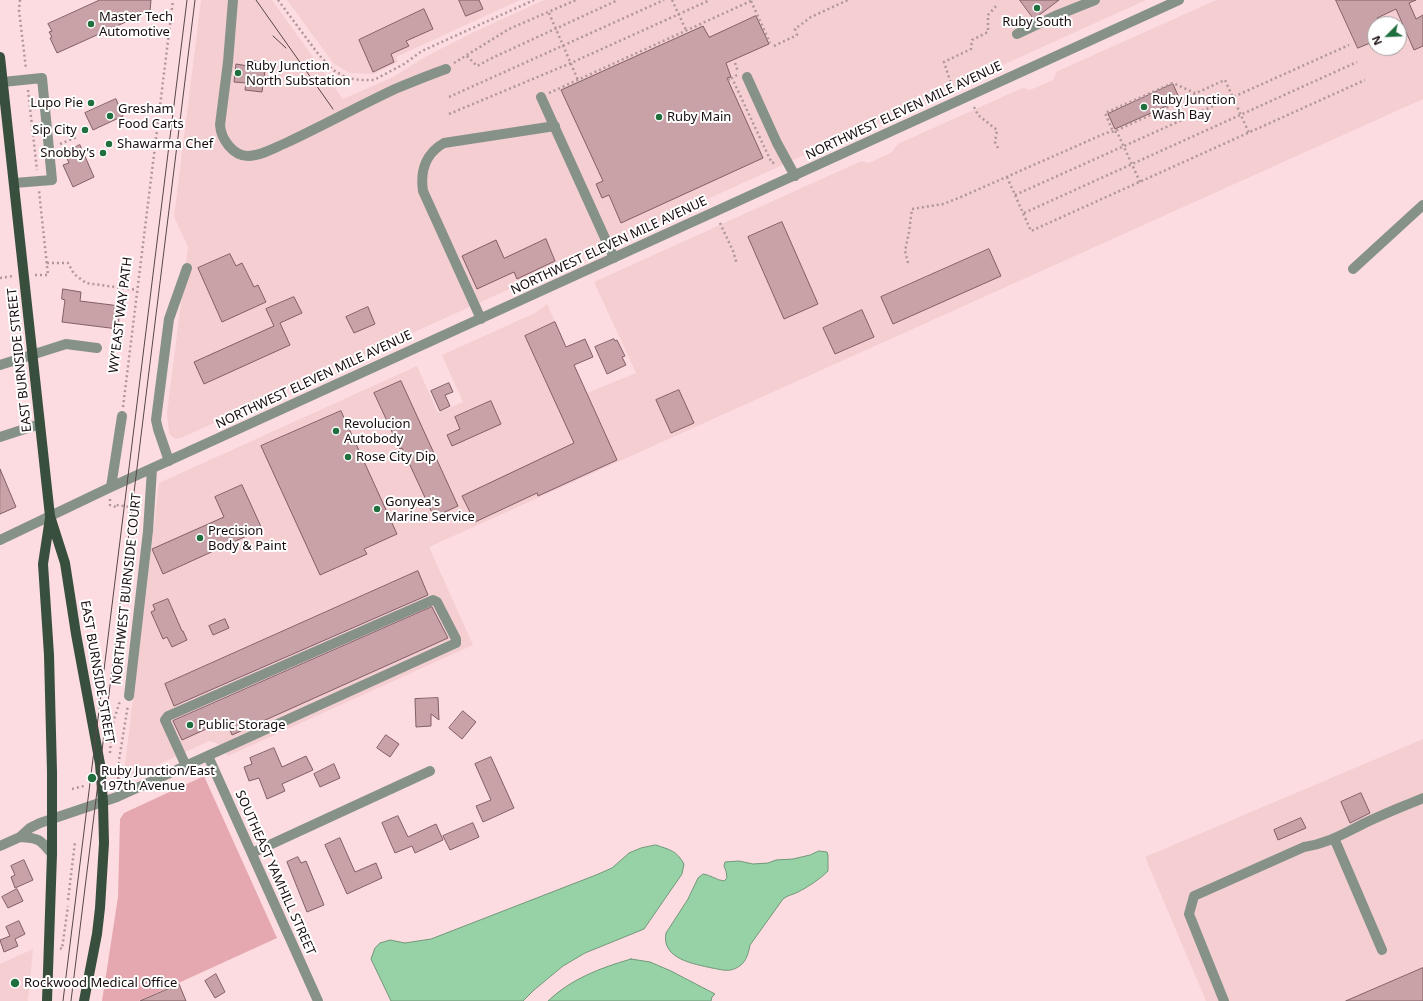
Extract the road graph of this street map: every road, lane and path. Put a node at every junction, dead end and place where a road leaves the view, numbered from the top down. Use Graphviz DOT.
graph roads {
  1 [pos="20,0"];
  2 [pos="173,0"];
  3 [pos="233,0"];
  4 [pos="278,0"];
  5 [pos="534,0"];
  6 [pos="576,0"];
  7 [pos="618,0"];
  8 [pos="664,0"];
  9 [pos="672,0"];
  10 [pos="710,0"];
  11 [pos="752,0"];
  12 [pos="848,0"];
  13 [pos="1095,0"];
  14 [pos="1179,0"];
  15 [pos="996,6"];
  16 [pos="549,12"];
  17 [pos="678,14"];
  18 [pos="556,28"];
  19 [pos="686,30"];
  20 [pos="1017,34"];
  21 [pos="770,43"];
  22 [pos="1349,45"];
  23 [pos="563,46"];
  24 [pos="774,46"];
  25 [pos="467,56"];
  26 [pos="0,57"];
  27 [pos="1357,62"];
  28 [pos="571,63"];
  29 [pos="446,68"];
  30 [pos="747,77"];
  31 [pos="732,78"];
  32 [pos="27,80"];
  33 [pos="578,80"];
  34 [pos="728,80"];
  35 [pos="1365,80"];
  36 [pos="3,82"];
  37 [pos="1196,93"];
  38 [pos="449,97"];
  39 [pos="542,97"];
  40 [pos="1233,97"];
  41 [pos="960,100"];
  42 [pos="974,107"];
  43 [pos="449,114"];
  44 [pos="1241,115"];
  45 [pos="554,126"];
  46 [pos="1115,131"];
  47 [pos="1249,132"];
  48 [pos="1124,146"];
  49 [pos="999,150"];
  50 [pos="1132,164"];
  51 [pos="795,176"];
  52 [pos="1007,177"];
  53 [pos="38,181"];
  54 [pos="1140,182"];
  55 [pos="14,183"];
  56 [pos="1016,195"];
  57 [pos="1423,205"];
  58 [pos="1024,213"];
  59 [pos="720,223"];
  60 [pos="614,258"];
  61 [pos="47,263"];
  62 [pos="908,263"];
  63 [pos="737,264"];
  64 [pos="187,268"];
  65 [pos="1353,269"];
  66 [pos="24,276"];
  67 [pos="0,278"];
  68 [pos="137,290"];
  69 [pos="480,319"];
  70 [pos="96,348"];
  71 [pos="32,354"];
  72 [pos="1,361"];
  73 [pos="122,416"];
  74 [pos="40,424"];
  75 [pos="1,435"];
  76 [pos="169,461"];
  77 [pos="152,469"];
  78 [pos="111,487"];
  79 [pos="142,514"];
  80 [pos="50,516"];
  81 [pos="0,540"];
  82 [pos="129,696"];
  83 [pos="208,756"];
  84 [pos="186,766"];
  85 [pos="430,771"];
  86 [pos="118,784"];
  87 [pos="84,786"];
  88 [pos="72,789"];
  89 [pos="1423,798"];
  90 [pos="103,802"];
  91 [pos="52,819"];
  92 [pos="20,837"];
  93 [pos="1334,838"];
  94 [pos="75,842"];
  95 [pos="0,846"];
  96 [pos="252,853"];
  97 [pos="52,854"];
  98 [pos="68,900"];
  99 [pos="68,906"];
  100 [pos="58,948"];
  101 [pos="1382,950"];
  102 [pos="47,1001"];
  103 [pos="84,1001"];
  104 [pos="318,1001"];
  105 [pos="1224,1001"];
  1 -- 32 [label="path"];
  2 -- 68 [label="path, WY'EAST WAY PATH"];
  3 -- 29 [label="street"];
  4 -- 5 [label="path"];
  6 -- 16 [label="path"];
  7 -- 18 [label="path"];
  8 -- 23 [label="path"];
  9 -- 17 [label="path"];
  10 -- 17 [label="path"];
  11 -- 19 [label="path"];
  11 -- 21 [label="path"];
  12 -- 24 [label="path"];
  13 -- 20 [label="street"];
  14 -- 41 [label="street, NORTHWEST ELEVEN MILE AVENUE"];
  15 -- 41 [label="path"];
  16 -- 18 [label="path"];
  16 -- 25 [label="path"];
  17 -- 19 [label="path"];
  17 -- 28 [label="path"];
  18 -- 23 [label="path"];
  18 -- 25 [label="path"];
  19 -- 33 [label="path"];
  22 -- 40 [label="path"];
  23 -- 28 [label="path"];
  23 -- 38 [label="path"];
  25 -- 29 [label="path"];
  26 -- 36 [label="main road, EAST BURNSIDE STREET"];
  27 -- 44 [label="path"];
  28 -- 33 [label="path"];
  28 -- 43 [label="path"];
  30 -- 51 [label="street"];
  31 -- 34 [label="path"];
  32 -- 36 [label="street"];
  32 -- 53 [label="path"];
  32 -- 53 [label="street"];
  33 -- 39 [label="path"];
  35 -- 47 [label="path"];
  36 -- 55 [label="main road, EAST BURNSIDE STREET"];
  37 -- 40 [label="path"];
  37 -- 46 [label="path"];
  37 -- 46 [label="path"];
  39 -- 45 [label="street"];
  40 -- 44 [label="path"];
  40 -- 48 [label="path"];
  41 -- 51 [label="street, NORTHWEST ELEVEN MILE AVENUE"];
  42 -- 49 [label="path"];
  44 -- 47 [label="path"];
  44 -- 50 [label="path"];
  45 -- 60 [label="street"];
  45 -- 69 [label="street"];
  46 -- 48 [label="path"];
  46 -- 52 [label="path"];
  47 -- 54 [label="path"];
  48 -- 50 [label="path"];
  48 -- 56 [label="path"];
  50 -- 54 [label="path"];
  50 -- 58 [label="path"];
  51 -- 60 [label="street, NORTHWEST ELEVEN MILE AVENUE"];
  52 -- 56 [label="path"];
  52 -- 62 [label="path"];
  53 -- 55 [label="street"];
  53 -- 61 [label="path"];
  54 -- 58 [label="path"];
  55 -- 66 [label="main road, EAST BURNSIDE STREET"];
  56 -- 58 [label="path"];
  57 -- 65 [label="street"];
  59 -- 63 [label="path"];
  60 -- 69 [label="street, NORTHWEST ELEVEN MILE AVENUE"];
  61 -- 66 [label="path"];
  61 -- 68 [label="path"];
  64 -- 76 [label="street"];
  66 -- 67 [label="path"];
  66 -- 71 [label="main road, EAST BURNSIDE STREET"];
  68 -- 73 [label="path, WY'EAST WAY PATH"];
  69 -- 76 [label="street, NORTHWEST ELEVEN MILE AVENUE"];
  70 -- 71 [label="street"];
  71 -- 72 [label="street"];
  71 -- 74 [label="main road, EAST BURNSIDE STREET"];
  73 -- 78 [label="street"];
  74 -- 75 [label="street"];
  74 -- 80 [label="main road, EAST BURNSIDE STREET"];
  76 -- 77 [label="street, NORTHWEST ELEVEN MILE AVENUE"];
  77 -- 78 [label="street, NORTHWEST ELEVEN MILE AVENUE"];
  77 -- 82 [label="street, NORTHWEST BURNSIDE COURT"];
  78 -- 79 [label="path"];
  78 -- 80 [label="street, NORTHWEST ELEVEN MILE AVENUE"];
  80 -- 81 [label="street, NORTHWEST ELEVEN MILE AVENUE"];
  80 -- 90 [label="main road, EAST BURNSIDE STREET"];
  80 -- 91 [label="main road, EAST BURNSIDE STREET"];
  82 -- 86 [label="path, NORTHWEST BURNSIDE COURT"];
  83 -- 84 [label="street"];
  83 -- 84 [label="street"];
  83 -- 96 [label="street, SOUTHEAST YAMHILL STREET"];
  84 -- 90 [label="street"];
  85 -- 96 [label="street"];
  87 -- 88 [label="path"];
  89 -- 93 [label="street"];
  90 -- 91 [label="street"];
  90 -- 103 [label="main road, EAST BURNSIDE STREET"];
  91 -- 92 [label="street"];
  91 -- 97 [label="main road, EAST BURNSIDE STREET"];
  92 -- 95 [label="street"];
  92 -- 97 [label="street"];
  93 -- 101 [label="street"];
  93 -- 105 [label="street"];
  94 -- 98 [label="path"];
  96 -- 104 [label="street, SOUTHEAST YAMHILL STREET"];
  97 -- 102 [label="main road, EAST BURNSIDE STREET"];
  99 -- 100 [label="path"];
}
